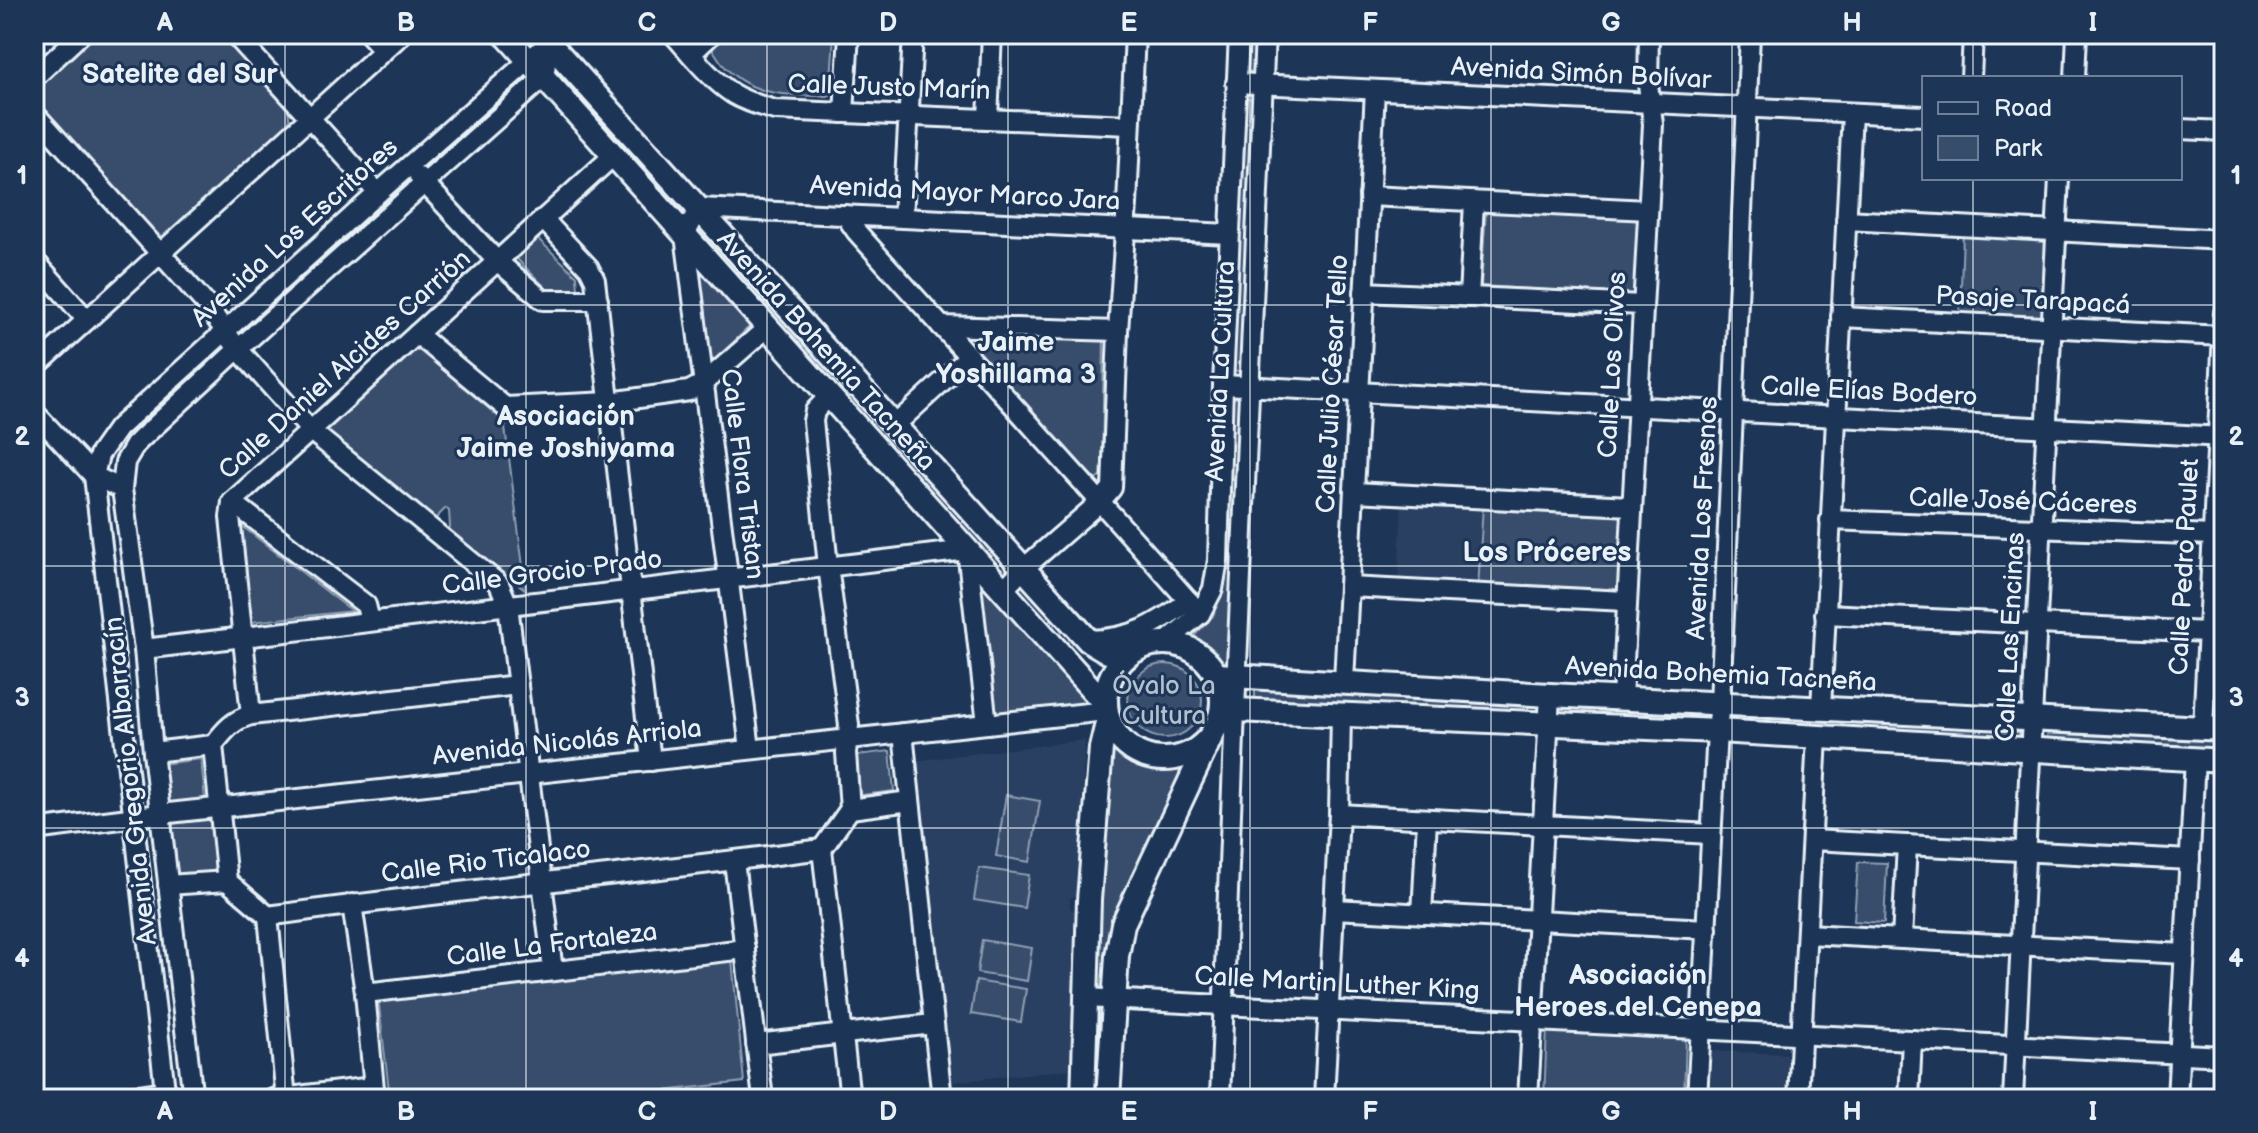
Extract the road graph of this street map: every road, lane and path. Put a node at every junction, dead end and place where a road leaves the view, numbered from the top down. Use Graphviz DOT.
graph roads {
  1 [pos="81,34"];
  2 [pos="234,34"];
  3 [pos="369,34"];
  4 [pos="402,34"];
  5 [pos="505,34"];
  6 [pos="673,34"];
  7 [pos="712,34"];
  8 [pos="849,34"];
  9 [pos="913,34"];
  10 [pos="992,34"];
  11 [pos="1135,34"];
  12 [pos="1239,34"];
  13 [pos="1265,34"];
  14 [pos="1649,34"];
  15 [pos="1750,34"];
  16 [pos="1973,34"];
  17 [pos="2077,34"];
  18 [pos="550,37"];
  19 [pos="384,50"];
  20 [pos="691,54"];
  21 [pos="537,69"];
  22 [pos="1971,76"];
  23 [pos="2075,76"];
  24 [pos="34,78"];
  25 [pos="1236,83"];
  26 [pos="1262,85"];
  27 [pos="1375,90"];
  28 [pos="1650,102"];
  29 [pos="1747,108"];
  30 [pos="34,113"];
  31 [pos="844,113"];
  32 [pos="1852,113"];
  33 [pos="908,116"];
  34 [pos="1922,116"];
  35 [pos="310,118"];
  36 [pos="988,118"];
  37 [pos="1130,125"];
  38 [pos="2182,129"];
  39 [pos="2224,131"];
  40 [pos="614,155"];
  41 [pos="409,166"];
  42 [pos="2059,180"];
  43 [pos="426,183"];
  44 [pos="378,193"];
  45 [pos="1369,196"];
  46 [pos="1474,202"];
  47 [pos="699,208"];
  48 [pos="1648,210"];
  49 [pos="845,215"];
  50 [pos="903,218"];
  51 [pos="543,219"];
  52 [pos="1846,220"];
  53 [pos="1125,228"];
  54 [pos="2057,231"];
  55 [pos="1229,234"];
  56 [pos="685,235"];
  57 [pos="2224,240"];
  58 [pos="160,253"];
  59 [pos="34,260"];
  60 [pos="497,261"];
  61 [pos="1364,292"];
  62 [pos="1469,297"];
  63 [pos="598,300"];
  64 [pos="1642,305"];
  65 [pos="2224,313"];
  66 [pos="1841,317"];
  67 [pos="87,320"];
  68 [pos="941,326"];
  69 [pos="768,327"];
  70 [pos="2052,328"];
  71 [pos="225,330"];
  72 [pos="1118,331"];
  73 [pos="417,334"];
  74 [pos="2223,336"];
  75 [pos="238,349"];
  76 [pos="969,357"];
  77 [pos="34,368"];
  78 [pos="704,383"];
  79 [pos="1223,385"];
  80 [pos="1249,386"];
  81 [pos="1359,392"];
  82 [pos="829,396"];
  83 [pos="610,402"];
  84 [pos="1637,406"];
  85 [pos="1733,411"];
  86 [pos="34,412"];
  87 [pos="1836,417"];
  88 [pos="895,425"];
  89 [pos="2047,428"];
  90 [pos="311,431"];
  91 [pos="2221,437"];
  92 [pos="94,476"];
  93 [pos="122,489"];
  94 [pos="1354,492"];
  95 [pos="1101,501"];
  96 [pos="232,502"];
  97 [pos="1631,506"];
  98 [pos="1830,520"];
  99 [pos="2042,529"];
  100 [pos="2213,535"];
  101 [pos="967,550"];
  102 [pos="828,566"];
  103 [pos="1024,568"];
  104 [pos="729,578"];
  105 [pos="1349,587"];
  106 [pos="630,590"];
  107 [pos="1003,590"];
  108 [pos="1626,601"];
  109 [pos="508,605"];
  110 [pos="1195,608"];
  111 [pos="1825,614"];
  112 [pos="370,621"];
  113 [pos="2037,626"];
  114 [pos="2207,632"];
  115 [pos="243,637"];
  116 [pos="1088,640"];
  117 [pos="1165,643"];
  118 [pos="144,649"];
  119 [pos="1131,652"];
  120 [pos="1226,675"];
  121 [pos="1344,681"];
  122 [pos="518,685"];
  123 [pos="1550,695"];
  124 [pos="1622,698"];
  125 [pos="1720,703"];
  126 [pos="1821,708"];
  127 [pos="1107,711"];
  128 [pos="251,715"];
  129 [pos="1341,715"];
  130 [pos="2033,719"];
  131 [pos="1223,720"];
  132 [pos="987,724"];
  133 [pos="1549,724"];
  134 [pos="2213,729"];
  135 [pos="1717,731"];
  136 [pos="903,733"];
  137 [pos="1817,737"];
  138 [pos="847,739"];
  139 [pos="213,745"];
  140 [pos="750,749"];
  141 [pos="2031,749"];
  142 [pos="153,752"];
  143 [pos="2195,759"];
  144 [pos="651,761"];
  145 [pos="2224,761"];
  146 [pos="529,774"];
  147 [pos="910,801"];
  148 [pos="219,808"];
  149 [pos="850,809"];
  150 [pos="160,814"];
  151 [pos="1339,814"];
  152 [pos="133,818"];
  153 [pos="1427,819"];
  154 [pos="1543,825"];
  155 [pos="34,830"];
  156 [pos="1711,834"];
  157 [pos="1812,840"];
  158 [pos="1907,845"];
  159 [pos="822,849"];
  160 [pos="2026,851"];
  161 [pos="2190,860"];
  162 [pos="734,861"];
  163 [pos="227,881"];
  164 [pos="542,881"];
  165 [pos="168,885"];
  166 [pos="352,904"];
  167 [pos="1334,909"];
  168 [pos="1422,914"];
  169 [pos="268,916"];
  170 [pos="1538,920"];
  171 [pos="1707,929"];
  172 [pos="1807,934"];
  173 [pos="1902,939"];
  174 [pos="2021,945"];
  175 [pos="745,949"];
  176 [pos="2185,954"];
  177 [pos="553,971"];
  178 [pos="365,993"];
  179 [pos="1086,998"];
  180 [pos="1113,999"];
  181 [pos="1224,1005"];
  182 [pos="1328,1010"];
  183 [pos="1532,1020"];
  184 [pos="933,1024"];
  185 [pos="1701,1029"];
  186 [pos="843,1034"];
  187 [pos="1802,1034"];
  188 [pos="1912,1040"];
  189 [pos="756,1044"];
  190 [pos="2016,1045"];
  191 [pos="2180,1054"];
  192 [pos="2224,1056"];
  193 [pos="374,1093"];
  194 [pos="165,1095"];
  195 [pos="282,1098"];
  196 [pos="111,1099"];
  197 [pos="193,1099"];
  198 [pos="763,1099"];
  199 [pos="850,1099"];
  200 [pos="942,1099"];
  201 [pos="1083,1099"];
  202 [pos="1108,1099"];
  203 [pos="1220,1099"];
  204 [pos="1324,1099"];
  205 [pos="1528,1099"];
  206 [pos="1697,1099"];
  207 [pos="1798,1099"];
  208 [pos="1909,1099"];
  209 [pos="2013,1099"];
  210 [pos="2177,1099"];
  1 -- 24 [label="street"];
  2 -- 35 [label="street"];
  3 -- 19 [label="street"];
  4 -- 19 [label="street"];
  5 -- 21 [label="main road, Avenida Bohemia Tacneña"];
  6 -- 20 [label="street, Calle Justo Marín"];
  7 -- 20 [label="street"];
  8 -- 31 [label="street"];
  9 -- 33 [label="street"];
  10 -- 36 [label="street"];
  11 -- 37 [label="street"];
  12 -- 25 [label="street, Avenida La Cultura"];
  13 -- 26 [label="street, Avenida La Cultura"];
  14 -- 28 [label="street, Calle Los Olivos"];
  15 -- 29 [label="street, Avenida Los Fresnos"];
  16 -- 22 [label="street"];
  17 -- 23 [label="street"];
  18 -- 21 [label="street, Avenida Los Escritores"];
  18 -- 47 [label="main road, Avenida Bohemia Tacneña"];
  19 -- 35 [label="street"];
  20 -- 31 [label="street, Calle Justo Marín"];
  21 -- 40 [label="main road, Avenida Bohemia Tacneña"];
  21 -- 41 [label="street, Avenida Los Escritores"];
  21 -- 43 [label="street, Avenida Los Escritores"];
  25 -- 26 [label="street, Avenida Simón Bolívar"];
  25 -- 55 [label="street, Avenida La Cultura"];
  26 -- 27 [label="street, Avenida Simón Bolívar"];
  26 -- 80 [label="street, Avenida La Cultura"];
  27 -- 28 [label="street, Avenida Simón Bolívar"];
  27 -- 45 [label="street, Calle Julio César Tello"];
  28 -- 29 [label="street, Avenida Simón Bolívar"];
  28 -- 48 [label="street, Calle Los Olivos"];
  29 -- 32 [label="street, Avenida Simón Bolívar"];
  29 -- 85 [label="street, Avenida Los Fresnos"];
  30 -- 58 [label="street"];
  31 -- 33 [label="street, Calle Justo Marín"];
  32 -- 34 [label="street, Avenida Simón Bolívar"];
  32 -- 52 [label="street"];
  33 -- 36 [label="street, Calle Justo Marín"];
  33 -- 50 [label="street"];
  35 -- 44 [label="street"];
  35 -- 58 [label="street"];
  36 -- 37 [label="street, Calle Justo Marín"];
  37 -- 53 [label="street"];
  38 -- 39 [label="street"];
  40 -- 51 [label="street, Calle Daniel Alcides Carrión"];
  40 -- 56 [label="main road, Avenida Bohemia Tacneña"];
  41 -- 43 [label="street"];
  41 -- 44 [label="street, Avenida Los Escritores"];
  42 -- 54 [label="street, Calle Las Encinas"];
  43 -- 60 [label="street"];
  43 -- 75 [label="street, Avenida Los Escritores"];
  44 -- 71 [label="street, Avenida Los Escritores"];
  45 -- 46 [label="street"];
  45 -- 61 [label="street, Calle Julio César Tello"];
  46 -- 48 [label="street"];
  46 -- 62 [label="street"];
  47 -- 49 [label="street, Avenida Mayor Marco Jara"];
  47 -- 56 [label="street"];
  47 -- 88 [label="main road, Avenida Bohemia Tacneña"];
  48 -- 64 [label="street, Calle Los Olivos"];
  49 -- 50 [label="street, Avenida Mayor Marco Jara"];
  49 -- 68 [label="street"];
  50 -- 53 [label="street, Avenida Mayor Marco Jara"];
  51 -- 60 [label="street, Calle Daniel Alcides Carrión"];
  51 -- 63 [label="street"];
  52 -- 54 [label="street"];
  52 -- 66 [label="street"];
  53 -- 55 [label="street, Avenida Mayor Marco Jara"];
  53 -- 72 [label="street"];
  54 -- 57 [label="street"];
  54 -- 70 [label="street, Calle Las Encinas"];
  55 -- 79 [label="street, Avenida La Cultura"];
  56 -- 69 [label="main road, Avenida Bohemia Tacneña"];
  56 -- 78 [label="street, Calle Flora Tristan"];
  58 -- 67 [label="street"];
  58 -- 71 [label="street"];
  59 -- 67 [label="street"];
  60 -- 63 [label="street"];
  60 -- 73 [label="street, Calle Daniel Alcides Carrión"];
  61 -- 62 [label="street"];
  61 -- 81 [label="street, Calle Julio César Tello"];
  62 -- 64 [label="street"];
  63 -- 83 [label="street"];
  64 -- 84 [label="street, Calle Los Olivos"];
  65 -- 74 [label="street, Calle Pedro Paulet"];
  66 -- 70 [label="street, Pasaje Tarapacá"];
  66 -- 87 [label="street"];
  67 -- 77 [label="street"];
  68 -- 72 [label="street"];
  68 -- 76 [label="street"];
  69 -- 78 [label="street"];
  69 -- 82 [label="main road, Avenida Bohemia Tacneña"];
  70 -- 74 [label="street, Pasaje Tarapacá"];
  70 -- 89 [label="street, Calle Las Encinas"];
  71 -- 75 [label="street"];
  71 -- 92 [label="street, Avenida Los Escritores"];
  72 -- 95 [label="street"];
  73 -- 83 [label="street"];
  73 -- 90 [label="street, Calle Daniel Alcides Carrión"];
  74 -- 91 [label="street, Calle Pedro Paulet"];
  75 -- 90 [label="street"];
  75 -- 93 [label="street, Avenida Los Escritores"];
  76 -- 88 [label="street"];
  76 -- 95 [label="street"];
  78 -- 83 [label="street"];
  78 -- 104 [label="street, Calle Flora Tristan"];
  79 -- 80 [label="street, Calle Elías Bodero"];
  79 -- 110 [label="street, Avenida La Cultura"];
  80 -- 81 [label="street, Calle Elías Bodero"];
  80 -- 120 [label="street, Avenida La Cultura"];
  81 -- 84 [label="street, Calle Elías Bodero"];
  81 -- 94 [label="street, Calle Julio César Tello"];
  82 -- 101 [label="main road, Avenida Bohemia Tacneña"];
  82 -- 102 [label="street"];
  83 -- 106 [label="street"];
  84 -- 85 [label="street, Calle Elías Bodero"];
  84 -- 97 [label="street, Calle Los Olivos"];
  85 -- 87 [label="street, Calle Elías Bodero"];
  85 -- 125 [label="street, Avenida Los Fresnos"];
  86 -- 92 [label="street"];
  87 -- 89 [label="street, Calle Elías Bodero"];
  87 -- 98 [label="street"];
  88 -- 103 [label="main road, Avenida Bohemia Tacneña"];
  89 -- 91 [label="street, Calle Elías Bodero"];
  89 -- 99 [label="street, Calle Las Encinas"];
  90 -- 96 [label="street, Calle Daniel Alcides Carrión"];
  90 -- 109 [label="street"];
  91 -- 100 [label="street, Calle Pedro Paulet"];
  92 -- 93 [label="street"];
  92 -- 152 [label="street, Avenida Gregorio Albarracín"];
  93 -- 118 [label="street, Avenida Gregorio Albarracín"];
  94 -- 97 [label="street"];
  94 -- 105 [label="street, Calle Julio César Tello"];
  95 -- 103 [label="street"];
  95 -- 110 [label="street"];
  96 -- 112 [label="street"];
  96 -- 115 [label="street, Calle Daniel Alcides Carrión"];
  97 -- 108 [label="street, Calle Los Olivos"];
  98 -- 99 [label="street, Calle José Cáceres"];
  98 -- 111 [label="street"];
  99 -- 100 [label="street, Calle José Cáceres"];
  99 -- 113 [label="street, Calle Las Encinas"];
  100 -- 114 [label="street, Calle Pedro Paulet"];
  101 -- 102 [label="street, Calle Grocio Prado"];
  101 -- 107 [label="main road, Avenida Bohemia Tacneña"];
  101 -- 132 [label="street"];
  102 -- 104 [label="street, Calle Grocio Prado"];
  102 -- 138 [label="street"];
  103 -- 107 [label="street"];
  103 -- 116 [label="main road, Avenida Bohemia Tacneña"];
  104 -- 106 [label="street, Calle Grocio Prado"];
  104 -- 140 [label="street, Calle Flora Tristan"];
  105 -- 108 [label="street"];
  105 -- 121 [label="street, Calle Julio César Tello"];
  106 -- 109 [label="street, Calle Grocio Prado"];
  106 -- 144 [label="street"];
  107 -- 127 [label="main road, Avenida Bohemia Tacneña"];
  108 -- 124 [label="street, Calle Los Olivos"];
  109 -- 112 [label="street, Calle Grocio Prado"];
  109 -- 122 [label="street"];
  110 -- 116 [label="street"];
  110 -- 117 [label="street, Avenida La Cultura"];
  111 -- 113 [label="street"];
  111 -- 126 [label="street"];
  112 -- 115 [label="street, Calle Grocio Prado"];
  113 -- 114 [label="street"];
  113 -- 130 [label="street, Calle Las Encinas"];
  114 -- 134 [label="street, Calle Pedro Paulet"];
  115 -- 118 [label="street, Calle Grocio Prado"];
  115 -- 128 [label="street, Calle Daniel Alcides Carrión"];
  116 -- 119 [label="main road"];
  117 -- 119 [label="main road"];
  117 -- 120 [label="main road"];
  118 -- 142 [label="street, Avenida Gregorio Albarracín"];
  119 -- 127 [label="main road"];
  120 -- 121 [label="main road, Avenida Bohemia Tacneña"];
  120 -- 131 [label="main road"];
  121 -- 123 [label="main road, Avenida Bohemia Tacneña"];
  122 -- 128 [label="street"];
  122 -- 146 [label="street"];
  123 -- 124 [label="main road, Avenida Bohemia Tacneña"];
  123 -- 133 [label="street"];
  124 -- 125 [label="main road, Avenida Bohemia Tacneña"];
  125 -- 126 [label="main road, Avenida Bohemia Tacneña"];
  125 -- 135 [label="street, Avenida Los Fresnos"];
  126 -- 130 [label="main road, Avenida Bohemia Tacneña"];
  127 -- 131 [label="main road"];
  127 -- 132 [label="street, Avenida Nicolás Arriola"];
  127 -- 179 [label="main road"];
  128 -- 139 [label="street"];
  129 -- 131 [label="main road"];
  129 -- 133 [label="main road"];
  129 -- 151 [label="street"];
  130 -- 134 [label="main road, Avenida Bohemia Tacneña"];
  130 -- 141 [label="street, Calle Las Encinas"];
  131 -- 180 [label="main road"];
  131 -- 181 [label="street"];
  132 -- 136 [label="street, Avenida Nicolás Arriola"];
  133 -- 135 [label="main road"];
  133 -- 154 [label="street"];
  135 -- 137 [label="main road"];
  135 -- 156 [label="street, Avenida Los Fresnos"];
  136 -- 138 [label="street, Avenida Nicolás Arriola"];
  136 -- 147 [label="street"];
  137 -- 141 [label="main road"];
  137 -- 157 [label="street"];
  138 -- 140 [label="street, Avenida Nicolás Arriola"];
  138 -- 149 [label="street"];
  139 -- 142 [label="street"];
  139 -- 148 [label="street"];
  140 -- 144 [label="street, Avenida Nicolás Arriola"];
  141 -- 143 [label="main road"];
  141 -- 160 [label="street, Calle Las Encinas"];
  142 -- 150 [label="street, Avenida Gregorio Albarracín"];
  143 -- 145 [label="main road"];
  143 -- 161 [label="street"];
  144 -- 146 [label="street, Avenida Nicolás Arriola"];
  146 -- 148 [label="street, Avenida Nicolás Arriola"];
  146 -- 164 [label="street"];
  147 -- 149 [label="street"];
  147 -- 184 [label="street"];
  148 -- 150 [label="street, Avenida Nicolás Arriola"];
  148 -- 163 [label="street"];
  149 -- 159 [label="street"];
  150 -- 152 [label="street, Avenida Nicolás Arriola"];
  150 -- 165 [label="street, Avenida Gregorio Albarracín"];
  151 -- 153 [label="street"];
  151 -- 167 [label="street"];
  152 -- 155 [label="street, Avenida Nicolás Arriola"];
  152 -- 194 [label="street, Avenida Gregorio Albarracín"];
  153 -- 154 [label="street"];
  153 -- 168 [label="street"];
  154 -- 156 [label="street"];
  154 -- 170 [label="street"];
  156 -- 171 [label="street, Avenida Los Fresnos"];
  157 -- 158 [label="street"];
  157 -- 172 [label="street"];
  158 -- 160 [label="street"];
  158 -- 173 [label="street"];
  159 -- 162 [label="street, Calle Rio Ticalaco"];
  159 -- 186 [label="street"];
  160 -- 161 [label="street"];
  160 -- 174 [label="street, Calle Las Encinas"];
  161 -- 176 [label="street"];
  162 -- 164 [label="street, Calle Rio Ticalaco"];
  162 -- 175 [label="street"];
  163 -- 165 [label="street"];
  163 -- 169 [label="street"];
  164 -- 166 [label="street, Calle Rio Ticalaco"];
  164 -- 177 [label="street"];
  165 -- 197 [label="street, Avenida Gregorio Albarracín"];
  166 -- 169 [label="street, Calle Rio Ticalaco"];
  166 -- 178 [label="street"];
  167 -- 168 [label="street"];
  167 -- 182 [label="street"];
  168 -- 170 [label="street"];
  169 -- 195 [label="street"];
  170 -- 171 [label="street"];
  170 -- 183 [label="street"];
  171 -- 185 [label="street, Avenida Los Fresnos"];
  172 -- 173 [label="street"];
  172 -- 187 [label="street"];
  173 -- 174 [label="street"];
  174 -- 176 [label="street"];
  174 -- 190 [label="street, Calle Las Encinas"];
  175 -- 177 [label="street, Calle La Fortaleza"];
  175 -- 189 [label="street"];
  176 -- 191 [label="street"];
  177 -- 178 [label="street, Calle La Fortaleza"];
  178 -- 193 [label="street"];
  179 -- 180 [label="street, Calle Martin Luther King"];
  179 -- 201 [label="main road"];
  180 -- 181 [label="street, Calle Martin Luther King"];
  180 -- 202 [label="main road"];
  181 -- 182 [label="street, Calle Martin Luther King"];
  181 -- 203 [label="street"];
  182 -- 183 [label="street, Calle Martin Luther King"];
  182 -- 204 [label="street"];
  183 -- 185 [label="street, Calle Martin Luther King"];
  183 -- 205 [label="street"];
  184 -- 186 [label="street"];
  184 -- 200 [label="street"];
  185 -- 187 [label="street, Calle Martin Luther King"];
  185 -- 206 [label="street, Avenida Los Fresnos"];
  186 -- 189 [label="street"];
  186 -- 199 [label="street"];
  187 -- 188 [label="street, Calle Martin Luther King"];
  187 -- 207 [label="street"];
  188 -- 190 [label="street, Calle Martin Luther King"];
  188 -- 208 [label="street"];
  189 -- 198 [label="street"];
  190 -- 191 [label="street, Calle Martin Luther King"];
  190 -- 209 [label="street, Calle Las Encinas"];
  191 -- 192 [label="street, Calle Martin Luther King"];
  191 -- 210 [label="street"];
  193 -- 195 [label="street"];
  194 -- 196 [label="street"];
}
